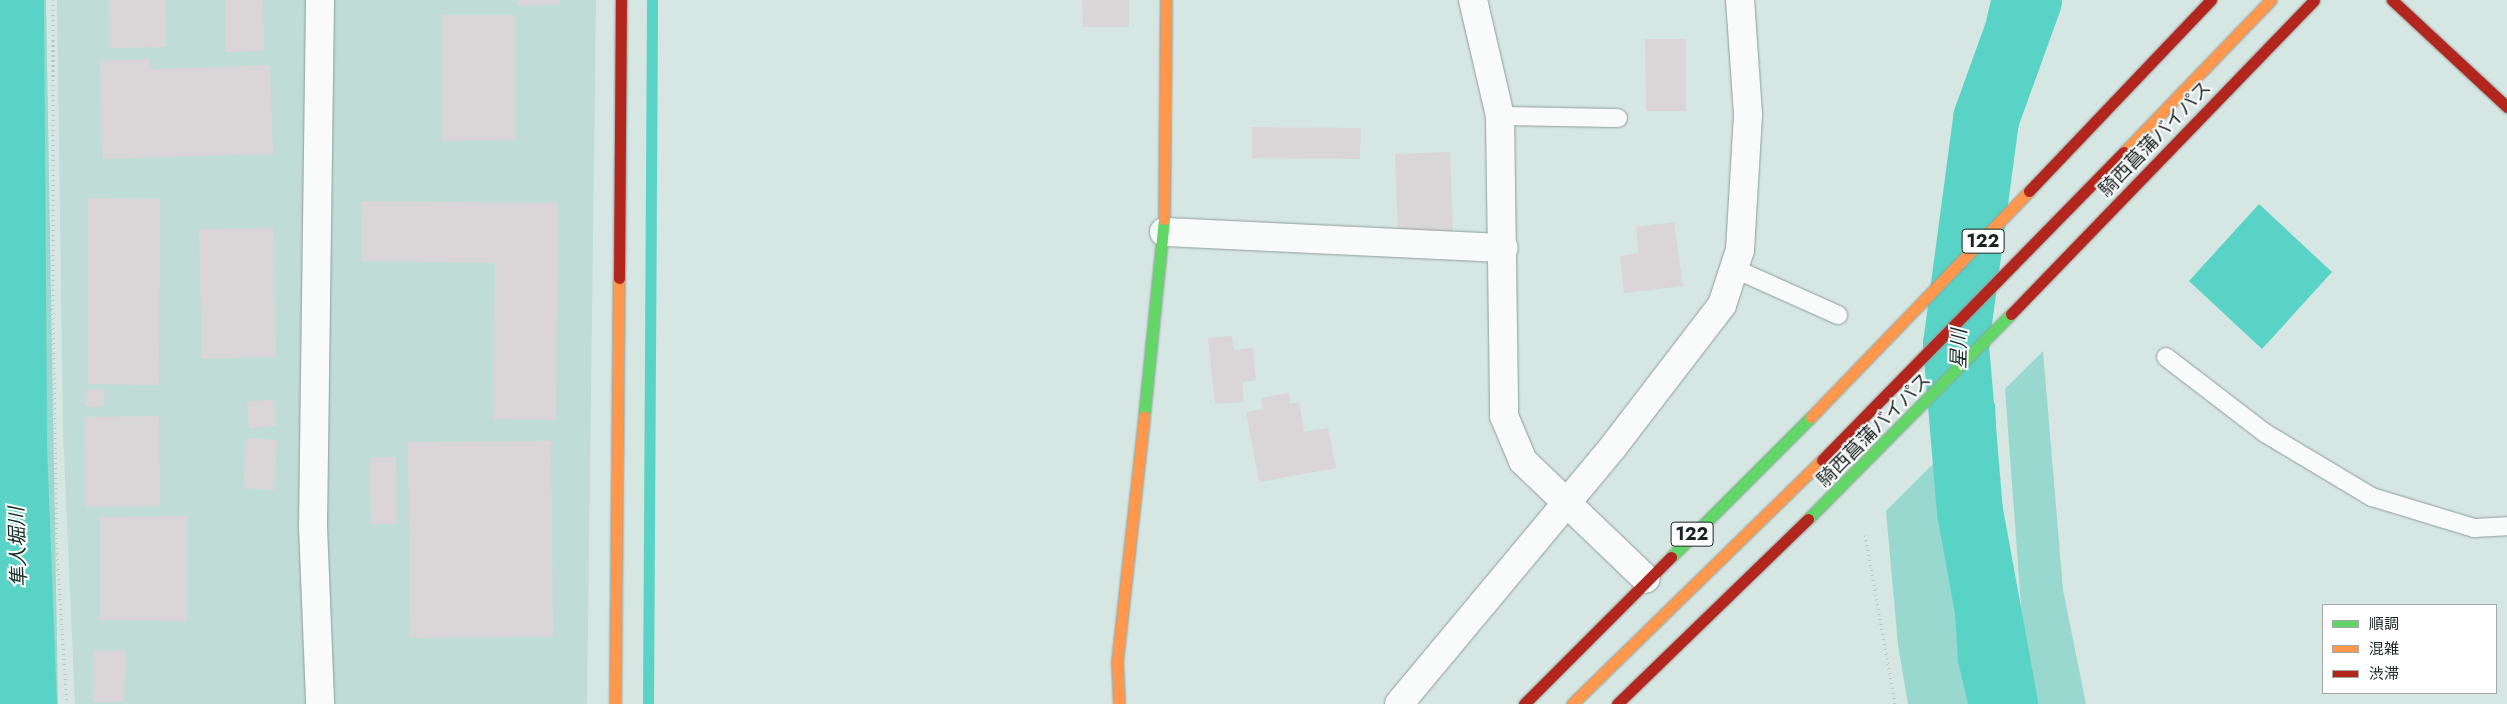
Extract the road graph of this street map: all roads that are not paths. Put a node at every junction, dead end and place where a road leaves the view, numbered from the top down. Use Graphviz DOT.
graph roads {
  1 [pos="320,0"];
  2 [pos="621,0"];
  3 [pos="1166,0"];
  4 [pos="1473,0"];
  5 [pos="1740,0"];
  6 [pos="2212,0"];
  7 [pos="2271,0"];
  8 [pos="2314,0"];
  9 [pos="2392,0"];
  10 [pos="2507,107"];
  11 [pos="1500,116"];
  12 [pos="1618,118"];
  13 [pos="1164,232"];
  14 [pos="1504,248"];
  15 [pos="1735,269"];
  16 [pos="1838,315"];
  17 [pos="2166,356"];
  18 [pos="1565,504"];
  19 [pos="2507,526"];
  20 [pos="1646,579"];
  21 [pos="320,704"];
  22 [pos="615,704"];
  23 [pos="1119,704"];
  24 [pos="1399,704"];
  25 [pos="1524,704"];
  26 [pos="1572,704"];
  27 [pos="1617,704"];
  1 -- 21 [label="street"];
  2 -- 22 [label="main road"];
  3 -- 13 [label="main road"];
  4 -- 11 [label="street"];
  5 -- 15 [label="street"];
  6 -- 20 [label="main road, 122"];
  7 -- 26 [label="main road"];
  8 -- 27 [label="main road, 騎西菖蒲バイパス"];
  9 -- 10 [label="main road"];
  11 -- 12 [label="lane"];
  11 -- 14 [label="street"];
  13 -- 14 [label="street"];
  13 -- 23 [label="main road"];
  14 -- 18 [label="street"];
  15 -- 16 [label="lane"];
  15 -- 18 [label="street"];
  17 -- 19 [label="lane"];
  18 -- 20 [label="street"];
  18 -- 24 [label="street"];
  20 -- 25 [label="main road, 122"];
}
